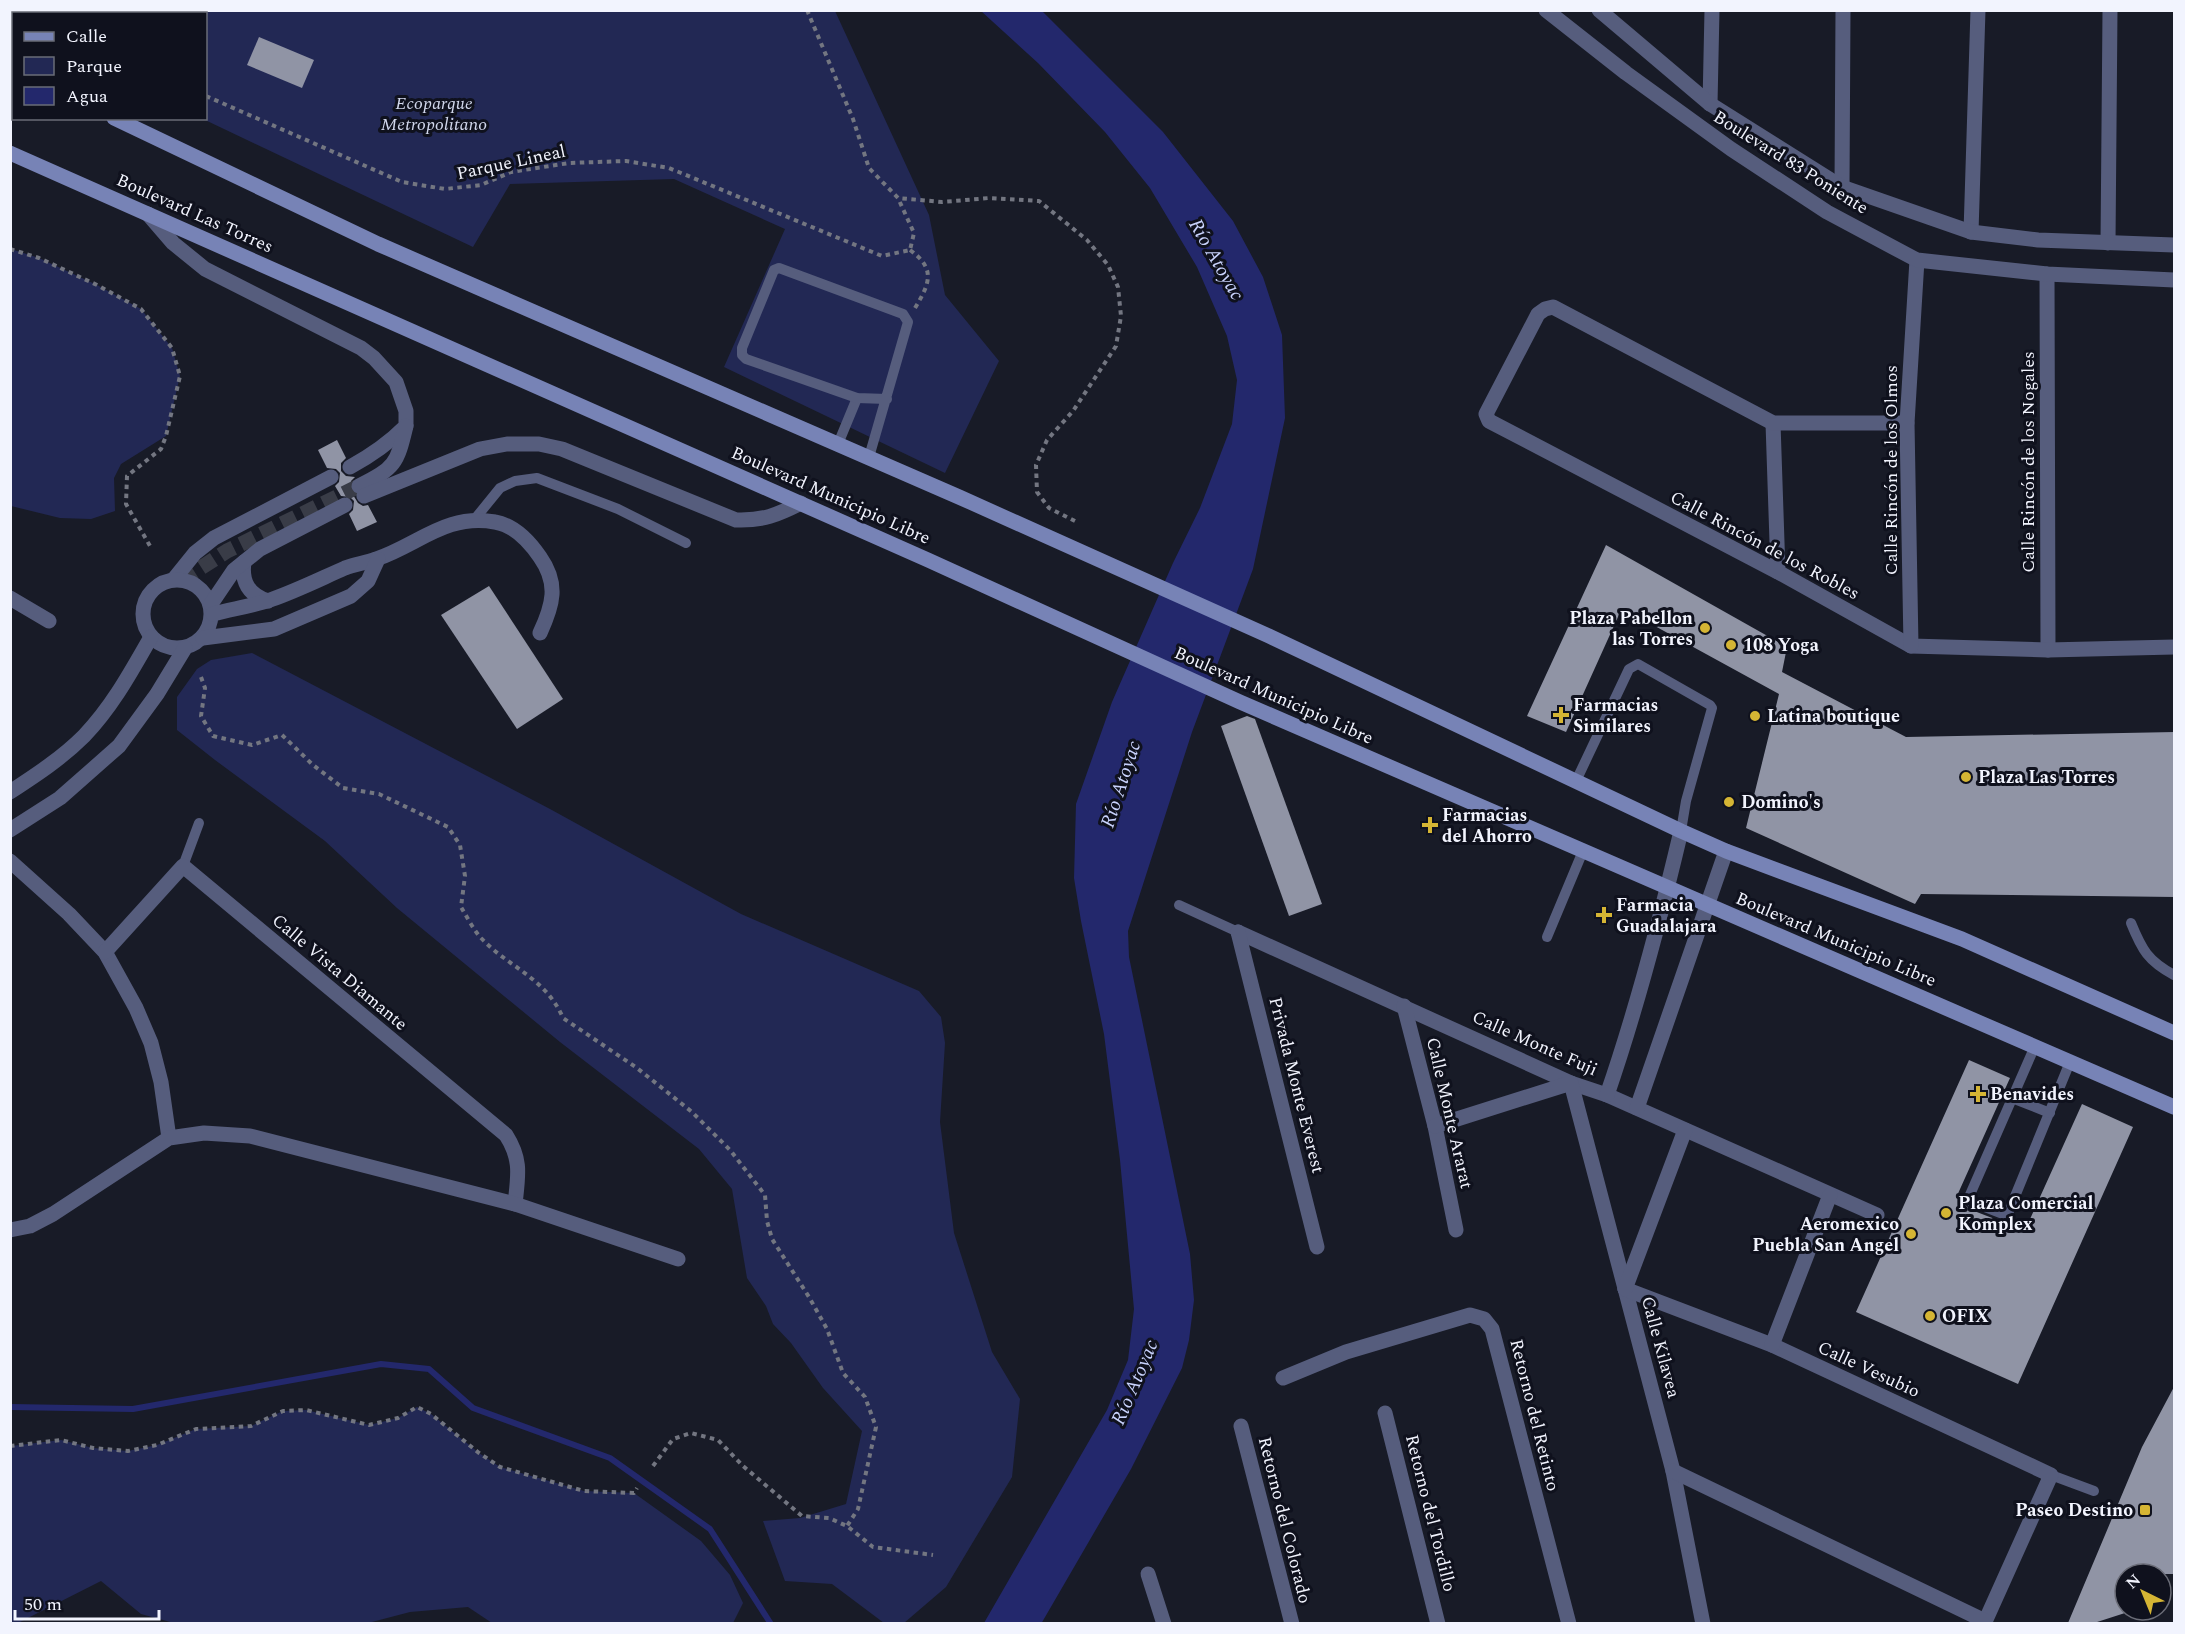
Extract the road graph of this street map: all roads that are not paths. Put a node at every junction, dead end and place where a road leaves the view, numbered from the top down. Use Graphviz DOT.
graph roads {
  1 [pos="1546,10"];
  2 [pos="1599,10"];
  3 [pos="1712,10"];
  4 [pos="1843,10"];
  5 [pos="1978,10"];
  6 [pos="2110,10"];
  7 [pos="1710,104"];
  8 [pos="118,120"];
  9 [pos="10,153"];
  10 [pos="1842,187"];
  11 [pos="148,214"];
  12 [pos="1971,232"];
  13 [pos="2108,243"];
  14 [pos="2174,246"];
  15 [pos="1917,260"];
  16 [pos="2047,274"];
  17 [pos="2175,280"];
  18 [pos="363,309"];
  19 [pos="857,398"];
  20 [pos="886,399"];
  21 [pos="1773,423"];
  22 [pos="1907,423"];
  23 [pos="406,426"];
  24 [pos="838,444"];
  25 [pos="869,457"];
  26 [pos="350,467"];
  27 [pos="331,477"];
  28 [pos="801,503"];
  29 [pos="345,505"];
  30 [pos="474,520"];
  31 [pos="686,543"];
  32 [pos="378,559"];
  33 [pos="244,562"];
  34 [pos="1778,572"];
  35 [pos="174,579"];
  36 [pos="10,598"];
  37 [pos="268,601"];
  38 [pos="212,609"];
  39 [pos="49,621"];
  40 [pos="540,633"];
  41 [pos="151,637"];
  42 [pos="203,638"];
  43 [pos="1911,646"];
  44 [pos="2175,647"];
  45 [pos="185,648"];
  46 [pos="2048,650"];
  47 [pos="1576,781"];
  48 [pos="10,792"];
  49 [pos="199,823"];
  50 [pos="10,830"];
  51 [pos="1680,831"];
  52 [pos="1583,851"];
  53 [pos="1726,851"];
  54 [pos="10,861"];
  55 [pos="183,866"];
  56 [pos="1668,888"];
  57 [pos="1179,905"];
  58 [pos="1707,905"];
  59 [pos="2131,922"];
  60 [pos="1238,932"];
  61 [pos="1547,937"];
  62 [pos="105,952"];
  63 [pos="2175,975"];
  64 [pos="1404,1006"];
  65 [pos="2175,1033"];
  66 [pos="2035,1046"];
  67 [pos="2070,1062"];
  68 [pos="1571,1083"];
  69 [pos="1607,1095"];
  70 [pos="2012,1098"];
  71 [pos="2175,1107"];
  72 [pos="1636,1108"];
  73 [pos="2049,1113"];
  74 [pos="1435,1126"];
  75 [pos="1685,1130"];
  76 [pos="169,1138"];
  77 [pos="1830,1195"];
  78 [pos="515,1204"];
  79 [pos="1877,1215"];
  80 [pos="10,1230"];
  81 [pos="1456,1230"];
  82 [pos="1317,1247"];
  83 [pos="678,1259"];
  84 [pos="1625,1289"];
  85 [pos="1772,1345"];
  86 [pos="1283,1378"];
  87 [pos="1385,1413"];
  88 [pos="1241,1426"];
  89 [pos="1673,1471"];
  90 [pos="2051,1475"];
  91 [pos="2094,1491"];
  92 [pos="1148,1575"];
  93 [pos="1984,1622"];
  94 [pos="1164,1623"];
  95 [pos="1292,1623"];
  96 [pos="1438,1623"];
  97 [pos="1569,1623"];
  98 [pos="1703,1623"];
  1 -- 15 [label="street, Boulevard 83 Poniente"];
  2 -- 7 [label="street, Boulevard 83 Poniente"];
  3 -- 7 [label="street"];
  4 -- 10 [label="street"];
  5 -- 12 [label="street"];
  6 -- 13 [label="street"];
  7 -- 10 [label="street, Boulevard 83 Poniente"];
  8 -- 24 [label="main road"];
  9 -- 11 [label="main road, Boulevard Las Torres"];
  10 -- 12 [label="street, Boulevard 83 Poniente"];
  11 -- 18 [label="main road, Boulevard Las Torres"];
  11 -- 23 [label="street"];
  12 -- 13 [label="street, Boulevard 83 Poniente"];
  13 -- 14 [label="street, Boulevard 83 Poniente"];
  15 -- 16 [label="street, Boulevard 83 Poniente"];
  15 -- 22 [label="street, Calle Rincón de los Olmos"];
  16 -- 17 [label="street, Boulevard 83 Poniente"];
  16 -- 46 [label="street, Calle Rincón de los Nogales"];
  18 -- 28 [label="main road, Boulevard Municipio Libre"];
  19 -- 20 [label="lane"];
  19 -- 20 [label="lane"];
  19 -- 24 [label="lane"];
  20 -- 25 [label="lane"];
  21 -- 22 [label="street"];
  21 -- 34 [label="street"];
  21 -- 34 [label="street, Calle Rincón de los Robles"];
  22 -- 43 [label="street, Calle Rincón de los Olmos"];
  23 -- 26 [label="street"];
  23 -- 28 [label="street"];
  24 -- 25 [label="main road"];
  25 -- 47 [label="main road"];
  27 -- 35 [label="street"];
  28 -- 52 [label="main road, Boulevard Municipio Libre"];
  29 -- 33 [label="street"];
  30 -- 31 [label="lane"];
  30 -- 32 [label="street"];
  30 -- 40 [label="street"];
  32 -- 37 [label="street"];
  32 -- 42 [label="street"];
  33 -- 37 [label="street"];
  33 -- 38 [label="street"];
  34 -- 43 [label="street, Calle Rincón de los Robles"];
  35 -- 38 [label="street"];
  35 -- 41 [label="street"];
  36 -- 39 [label="street"];
  37 -- 38 [label="street"];
  38 -- 42 [label="street"];
  41 -- 45 [label="street"];
  41 -- 48 [label="street"];
  42 -- 45 [label="street"];
  43 -- 46 [label="street, Calle Rincón de los Robles"];
  44 -- 46 [label="street, Calle Rincón de los Robles"];
  45 -- 50 [label="street"];
  47 -- 51 [label="main road"];
  47 -- 51 [label="lane"];
  49 -- 55 [label="lane"];
  51 -- 53 [label="main road"];
  51 -- 56 [label="street"];
  52 -- 56 [label="main road, Boulevard Municipio Libre"];
  52 -- 61 [label="lane"];
  53 -- 58 [label="street"];
  53 -- 65 [label="main road"];
  54 -- 62 [label="street"];
  55 -- 62 [label="street"];
  55 -- 78 [label="street, Calle Vista Diamante"];
  56 -- 58 [label="main road, Boulevard Municipio Libre"];
  56 -- 69 [label="street"];
  57 -- 60 [label="lane, Calle Monte Fuji"];
  58 -- 66 [label="main road, Boulevard Municipio Libre"];
  58 -- 72 [label="street"];
  59 -- 63 [label="lane"];
  60 -- 64 [label="street, Calle Monte Fuji"];
  60 -- 82 [label="street, Privada Monte Everest"];
  62 -- 76 [label="street"];
  64 -- 68 [label="street, Calle Monte Fuji"];
  64 -- 74 [label="street, Calle Monte Ararat"];
  66 -- 67 [label="main road, Boulevard Municipio Libre"];
  66 -- 70 [label="lane"];
  67 -- 71 [label="main road, Boulevard Municipio Libre"];
  67 -- 73 [label="lane"];
  68 -- 69 [label="street, Calle Monte Fuji"];
  68 -- 74 [label="street"];
  68 -- 84 [label="street, Calle Kilavea"];
  69 -- 72 [label="street, Calle Monte Fuji"];
  70 -- 73 [label="lane"];
  70 -- 73 [label="lane"];
  72 -- 75 [label="street, Calle Monte Fuji"];
  74 -- 81 [label="street, Calle Monte Ararat"];
  75 -- 77 [label="street, Calle Monte Fuji"];
  75 -- 84 [label="street"];
  76 -- 78 [label="street"];
  76 -- 80 [label="street"];
  77 -- 79 [label="street, Calle Monte Fuji"];
  77 -- 85 [label="street"];
  78 -- 83 [label="street"];
  84 -- 85 [label="street, Calle Vesubio"];
  84 -- 89 [label="street, Calle Kilavea"];
  85 -- 90 [label="street, Calle Vesubio"];
  86 -- 97 [label="street, Retorno del Retinto"];
  87 -- 96 [label="street, Retorno del Tordillo"];
  88 -- 95 [label="street, Retorno del Colorado"];
  89 -- 93 [label="street"];
  89 -- 98 [label="street, Calle Kilavea"];
  90 -- 91 [label="lane, Calle Vesubio"];
  90 -- 93 [label="street"];
  92 -- 94 [label="street"];
}
